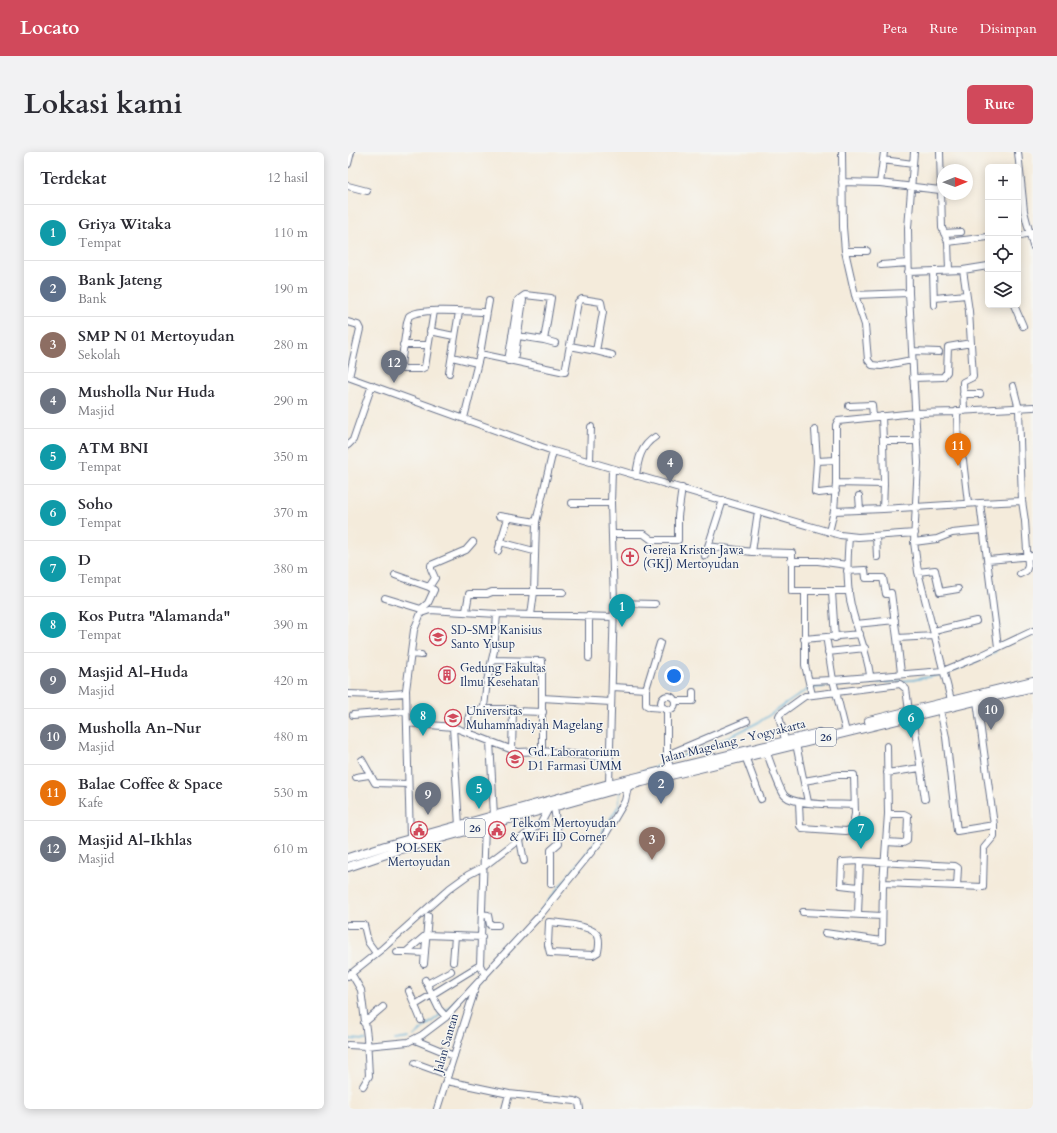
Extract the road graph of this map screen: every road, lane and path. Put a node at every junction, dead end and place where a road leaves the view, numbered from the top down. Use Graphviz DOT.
graph roads {
  1 [pos="351,152"];
  2 [pos="842,152"];
  3 [pos="884,152"];
  4 [pos="914,152"];
  5 [pos="940,152"];
  6 [pos="1018,152"];
  7 [pos="883,160"];
  8 [pos="348,164"];
  9 [pos="913,164"];
  10 [pos="940,164"];
  11 [pos="842,182"];
  12 [pos="880,183"];
  13 [pos="348,186"];
  14 [pos="911,187"];
  15 [pos="937,190"];
  16 [pos="367,191"];
  17 [pos="941,200"];
  18 [pos="961,232"];
  19 [pos="1032,232"];
  20 [pos="944,233"];
  21 [pos="1021,235"];
  22 [pos="985,239"];
  23 [pos="948,244"];
  24 [pos="1033,246"];
  25 [pos="845,251"];
  26 [pos="867,251"];
  27 [pos="908,263"];
  28 [pos="881,265"];
  29 [pos="985,266"];
  30 [pos="949,270"];
  31 [pos="963,270"];
  32 [pos="933,271"];
  33 [pos="908,272"];
  34 [pos="909,293"];
  35 [pos="855,295"];
  36 [pos="966,295"];
  37 [pos="489,301"];
  38 [pos="1015,308"];
  39 [pos="434,311"];
  40 [pos="459,312"];
  41 [pos="487,312"];
  42 [pos="348,322"];
  43 [pos="1023,326"];
  44 [pos="430,331"];
  45 [pos="515,335"];
  46 [pos="454,336"];
  47 [pos="544,340"];
  48 [pos="555,343"];
  49 [pos="971,343"];
  50 [pos="403,345"];
  51 [pos="428,345"];
  52 [pos="570,346"];
  53 [pos="596,351"];
  54 [pos="912,351"];
  55 [pos="939,352"];
  56 [pos="480,354"];
  57 [pos="612,354"];
  58 [pos="452,357"];
  59 [pos="912,360"];
  60 [pos="511,361"];
  61 [pos="477,363"];
  62 [pos="449,373"];
  63 [pos="348,377"];
  64 [pos="913,378"];
  65 [pos="372,385"];
  66 [pos="1013,386"];
  67 [pos="963,394"];
  68 [pos="980,394"];
  69 [pos="849,406"];
  70 [pos="1033,407"];
  71 [pos="1019,409"];
  72 [pos="964,411"];
  73 [pos="956,412"];
  74 [pos="915,413"];
  75 [pos="882,416"];
  76 [pos="873,417"];
  77 [pos="464,418"];
  78 [pos="591,427"];
  79 [pos="815,430"];
  80 [pos="655,437"];
  81 [pos="883,441"];
  82 [pos="916,441"];
  83 [pos="348,445"];
  84 [pos="554,451"];
  85 [pos="836,460"];
  86 [pos="817,461"];
  87 [pos="590,462"];
  88 [pos="612,469"];
  89 [pos="636,476"];
  90 [pos="836,483"];
  91 [pos="884,484"];
  92 [pos="682,488"];
  93 [pos="836,491"];
  94 [pos="859,496"];
  95 [pos="723,500"];
  96 [pos="1022,501"];
  97 [pos="572,503"];
  98 [pos="611,503"];
  99 [pos="968,503"];
  100 [pos="980,503"];
  101 [pos="917,507"];
  102 [pos="883,509"];
  103 [pos="758,510"];
  104 [pos="834,510"];
  105 [pos="860,510"];
  106 [pos="500,516"];
  107 [pos="508,518"];
  108 [pos="1033,520"];
  109 [pos="1025,521"];
  110 [pos="536,522"];
  111 [pos="982,530"];
  112 [pos="829,532"];
  113 [pos="915,533"];
  114 [pos="613,534"];
  115 [pos="876,536"];
  116 [pos="849,537"];
  117 [pos="473,542"];
  118 [pos="500,542"];
  119 [pos="914,542"];
  120 [pos="708,546"];
  121 [pos="498,551"];
  122 [pos="534,551"];
  123 [pos="752,552"];
  124 [pos="705,556"];
  125 [pos="1030,556"];
  126 [pos="877,557"];
  127 [pos="988,560"];
  128 [pos="792,561"];
  129 [pos="847,568"];
  130 [pos="918,572"];
  131 [pos="1020,574"];
  132 [pos="395,575"];
  133 [pos="429,587"];
  134 [pos="958,589"];
  135 [pos="849,591"];
  136 [pos="534,592"];
  137 [pos="563,592"];
  138 [pos="804,592"];
  139 [pos="832,592"];
  140 [pos="385,598"];
  141 [pos="614,603"];
  142 [pos="655,604"];
  143 [pos="422,610"];
  144 [pos="466,611"];
  145 [pos="496,614"];
  146 [pos="531,615"];
  147 [pos="589,616"];
  148 [pos="614,617"];
  149 [pos="895,620"];
  150 [pos="976,621"];
  151 [pos="856,624"];
  152 [pos="1033,631"];
  153 [pos="860,634"];
  154 [pos="934,634"];
  155 [pos="835,638"];
  156 [pos="897,638"];
  157 [pos="804,639"];
  158 [pos="827,642"];
  159 [pos="660,643"];
  160 [pos="998,646"];
  161 [pos="865,648"];
  162 [pos="828,652"];
  163 [pos="411,654"];
  164 [pos="421,655"];
  165 [pos="589,658"];
  166 [pos="492,660"];
  167 [pos="901,673"];
  168 [pos="944,673"];
  169 [pos="870,675"];
  170 [pos="1033,681"];
  171 [pos="834,686"];
  172 [pos="613,687"];
  173 [pos="810,687"];
  174 [pos="1033,687"];
  175 [pos="646,689"];
  176 [pos="693,692"];
  177 [pos="406,693"];
  178 [pos="348,694"];
  179 [pos="542,698"];
  180 [pos="951,700"];
  181 [pos="675,701"];
  182 [pos="978,701"];
  183 [pos="611,702"];
  184 [pos="483,709"];
  185 [pos="666,709"];
  186 [pos="940,710"];
  187 [pos="406,711"];
  188 [pos="513,711"];
  189 [pos="542,712"];
  190 [pos="911,714"];
  191 [pos="354,715"];
  192 [pos="747,721"];
  193 [pos="407,723"];
  194 [pos="453,727"];
  195 [pos="845,728"];
  196 [pos="469,733"];
  197 [pos="785,740"];
  198 [pos="490,741"];
  199 [pos="796,744"];
  200 [pos="887,746"];
  201 [pos="512,751"];
  202 [pos="542,751"];
  203 [pos="766,751"];
  204 [pos="746,756"];
  205 [pos="667,757"];
  206 [pos="609,758"];
  207 [pos="362,760"];
  208 [pos="670,767"];
  209 [pos="686,768"];
  210 [pos="920,768"];
  211 [pos="887,773"];
  212 [pos="369,775"];
  213 [pos="356,777"];
  214 [pos="804,781"];
  215 [pos="408,784"];
  216 [pos="619,785"];
  217 [pos="761,799"];
  218 [pos="925,799"];
  219 [pos="799,802"];
  220 [pos="808,802"];
  221 [pos="854,805"];
  222 [pos="552,807"];
  223 [pos="888,814"];
  224 [pos="494,816"];
  225 [pos="994,825"];
  226 [pos="459,826"];
  227 [pos="485,826"];
  228 [pos="433,836"];
  229 [pos="410,839"];
  230 [pos="520,840"];
  231 [pos="886,842"];
  232 [pos="348,858"];
  233 [pos="860,860"];
  234 [pos="524,861"];
  235 [pos="885,862"];
  236 [pos="348,867"];
  237 [pos="483,867"];
  238 [pos="552,884"];
  239 [pos="883,884"];
  240 [pos="957,886"];
  241 [pos="858,887"];
  242 [pos="803,912"];
  243 [pos="482,914"];
  244 [pos="542,914"];
  245 [pos="858,914"];
  246 [pos="428,916"];
  247 [pos="882,916"];
  248 [pos="549,922"];
  249 [pos="348,925"];
  250 [pos="498,925"];
  251 [pos="826,933"];
  252 [pos="426,935"];
  253 [pos="455,936"];
  254 [pos="482,937"];
  255 [pos="397,952"];
  256 [pos="406,952"];
  257 [pos="376,953"];
  258 [pos="425,953"];
  259 [pos="453,962"];
  260 [pos="424,964"];
  261 [pos="451,971"];
  262 [pos="482,971"];
  263 [pos="350,974"];
  264 [pos="476,984"];
  265 [pos="409,991"];
  266 [pos="433,995"];
  267 [pos="415,1005"];
  268 [pos="383,1008"];
  269 [pos="442,1013"];
  270 [pos="421,1020"];
  271 [pos="364,1023"];
  272 [pos="415,1040"];
  273 [pos="367,1042"];
  274 [pos="348,1045"];
  275 [pos="454,1056"];
  276 [pos="415,1063"];
  277 [pos="447,1078"];
  278 [pos="363,1086"];
  279 [pos="509,1094"];
  280 [pos="439,1109"];
  281 [pos="506,1109"];
  282 [pos="580,1109"];
  1 -- 8 [label="street"];
  2 -- 11 [label="street"];
  3 -- 7 [label="street"];
  4 -- 9 [label="street"];
  5 -- 10 [label="street"];
  6 -- 19 [label="street"];
  7 -- 9 [label="street"];
  7 -- 12 [label="street"];
  9 -- 14 [label="street"];
  11 -- 12 [label="street"];
  11 -- 25 [label="street"];
  12 -- 14 [label="street"];
  13 -- 16 [label="street"];
  14 -- 15 [label="street"];
  14 -- 27 [label="street"];
  17 -- 20 [label="street"];
  18 -- 20 [label="street"];
  19 -- 21 [label="street"];
  19 -- 24 [label="street"];
  20 -- 23 [label="street"];
  22 -- 23 [label="street"];
  23 -- 30 [label="street"];
  25 -- 26 [label="street"];
  25 -- 35 [label="street"];
  27 -- 28 [label="street"];
  27 -- 33 [label="street"];
  29 -- 31 [label="street"];
  30 -- 31 [label="street"];
  30 -- 32 [label="street"];
  31 -- 36 [label="street"];
  32 -- 33 [label="street"];
  32 -- 36 [label="street"];
  33 -- 34 [label="street"];
  34 -- 35 [label="street"];
  34 -- 54 [label="street"];
  35 -- 59 [label="street"];
  36 -- 49 [label="street"];
  37 -- 41 [label="street"];
  38 -- 43 [label="street"];
  39 -- 40 [label="street"];
  39 -- 44 [label="street"];
  39 -- 50 [label="street"];
  40 -- 41 [label="street"];
  40 -- 46 [label="street"];
  41 -- 56 [label="street"];
  42 -- 63 [label="street"];
  44 -- 46 [label="street"];
  44 -- 51 [label="street"];
  45 -- 47 [label="street"];
  45 -- 47 [label="street"];
  45 -- 60 [label="street"];
  46 -- 58 [label="street"];
  47 -- 48 [label="street"];
  49 -- 64 [label="street"];
  49 -- 67 [label="street"];
  50 -- 51 [label="street"];
  50 -- 51 [label="street"];
  52 -- 53 [label="street"];
  52 -- 53 [label="street"];
  52 -- 60 [label="street"];
  53 -- 57 [label="street"];
  54 -- 55 [label="street"];
  54 -- 59 [label="street"];
  56 -- 60 [label="street"];
  56 -- 61 [label="street"];
  58 -- 61 [label="street"];
  58 -- 62 [label="street"];
  59 -- 64 [label="street"];
  61 -- 77 [label="street"];
  63 -- 65 [label="street"];
  64 -- 74 [label="street"];
  65 -- 77 [label="street"];
  65 -- 83 [label="street"];
  66 -- 71 [label="street"];
  67 -- 68 [label="street"];
  67 -- 72 [label="street"];
  69 -- 76 [label="street"];
  70 -- 71 [label="street"];
  71 -- 72 [label="street"];
  71 -- 96 [label="street"];
  72 -- 73 [label="street"];
  73 -- 74 [label="street"];
  73 -- 99 [label="street"];
  74 -- 75 [label="street"];
  74 -- 82 [label="street"];
  75 -- 76 [label="street"];
  75 -- 81 [label="street"];
  76 -- 85 [label="street"];
  77 -- 84 [label="street"];
  78 -- 87 [label="street"];
  79 -- 86 [label="street"];
  80 -- 89 [label="street"];
  81 -- 82 [label="street"];
  81 -- 91 [label="street"];
  82 -- 101 [label="street"];
  84 -- 87 [label="street"];
  84 -- 110 [label="street"];
  85 -- 86 [label="street"];
  85 -- 90 [label="street"];
  86 -- 93 [label="street"];
  87 -- 88 [label="street"];
  88 -- 89 [label="street"];
  88 -- 98 [label="street"];
  89 -- 92 [label="street"];
  90 -- 91 [label="street"];
  90 -- 93 [label="street"];
  91 -- 102 [label="street"];
  92 -- 95 [label="street"];
  92 -- 114 [label="street"];
  93 -- 104 [label="street"];
  94 -- 105 [label="street"];
  95 -- 103 [label="street"];
  95 -- 120 [label="street"];
  96 -- 100 [label="street"];
  96 -- 109 [label="street"];
  97 -- 98 [label="street"];
  98 -- 114 [label="street"];
  99 -- 100 [label="street"];
  99 -- 101 [label="street"];
  100 -- 111 [label="street"];
  101 -- 102 [label="street"];
  101 -- 113 [label="street"];
  102 -- 105 [label="street"];
  103 -- 112 [label="street"];
  103 -- 123 [label="street"];
  104 -- 105 [label="street"];
  104 -- 112 [label="street"];
  106 -- 107 [label="street"];
  107 -- 110 [label="street"];
  107 -- 118 [label="street"];
  108 -- 109 [label="street"];
  109 -- 125 [label="street"];
  110 -- 122 [label="street"];
  111 -- 119 [label="street"];
  111 -- 127 [label="street"];
  112 -- 116 [label="street"];
  113 -- 115 [label="street"];
  113 -- 119 [label="street"];
  114 -- 141 [label="street"];
  115 -- 116 [label="street"];
  115 -- 126 [label="street"];
  116 -- 129 [label="street"];
  117 -- 133 [label="street"];
  118 -- 121 [label="street"];
  118 -- 122 [label="street"];
  119 -- 130 [label="street"];
  120 -- 123 [label="street"];
  120 -- 124 [label="street"];
  122 -- 136 [label="street"];
  123 -- 128 [label="street"];
  125 -- 127 [label="street"];
  125 -- 131 [label="street"];
  127 -- 160 [label="street"];
  128 -- 129 [label="street"];
  128 -- 138 [label="street"];
  129 -- 135 [label="street"];
  129 -- 149 [label="street"];
  130 -- 134 [label="street"];
  130 -- 154 [label="street"];
  132 -- 133 [label="street"];
  133 -- 143 [label="street"];
  135 -- 139 [label="street"];
  135 -- 151 [label="street"];
  136 -- 137 [label="street"];
  136 -- 144 [label="street"];
  136 -- 146 [label="street"];
  138 -- 139 [label="street"];
  138 -- 157 [label="street"];
  139 -- 155 [label="street"];
  140 -- 143 [label="street"];
  141 -- 142 [label="street"];
  141 -- 148 [label="street"];
  143 -- 144 [label="street"];
  143 -- 163 [label="street"];
  144 -- 145 [label="street"];
  145 -- 146 [label="street"];
  145 -- 166 [label="street"];
  146 -- 147 [label="street"];
  147 -- 148 [label="street"];
  147 -- 165 [label="street"];
  148 -- 172 [label="street"];
  149 -- 151 [label="street"];
  149 -- 156 [label="street"];
  150 -- 154 [label="street"];
  151 -- 153 [label="street"];
  152 -- 160 [label="street"];
  153 -- 155 [label="street"];
  153 -- 161 [label="street"];
  154 -- 156 [label="street"];
  154 -- 168 [label="street"];
  155 -- 157 [label="street"];
  156 -- 167 [label="street"];
  157 -- 173 [label="street"];
  158 -- 162 [label="street"];
  159 -- 175 [label="street"];
  160 -- 168 [label="street"];
  161 -- 162 [label="street"];
  161 -- 169 [label="street"];
  162 -- 171 [label="street"];
  163 -- 164 [label="street"];
  163 -- 177 [label="street"];
  166 -- 179 [label="street"];
  166 -- 184 [label="street"];
  167 -- 168 [label="street"];
  167 -- 169 [label="street"];
  168 -- 180 [label="street"];
  169 -- 171 [label="street"];
  170 -- 180 [label="highway, Jalan Magelang - Yogyakarta / 26"];
  171 -- 173 [label="street"];
  171 -- 173 [label="street"];
  171 -- 190 [label="street"];
  171 -- 195 [label="street"];
  172 -- 175 [label="street"];
  172 -- 183 [label="street"];
  173 -- 197 [label="street"];
  174 -- 182 [label="highway, Jalan Magelang - Yogyakarta / 26"];
  175 -- 185 [label="street"];
  176 -- 181 [label="street"];
  177 -- 178 [label="street"];
  177 -- 187 [label="street"];
  179 -- 183 [label="street"];
  179 -- 189 [label="street"];
  180 -- 190 [label="highway, Jalan Magelang - Yogyakarta / 26"];
  181 -- 185 [label="street"];
  181 -- 185 [label="street"];
  182 -- 186 [label="highway, Jalan Magelang - Yogyakarta / 26"];
  182 -- 225 [label="street"];
  183 -- 206 [label="street"];
  184 -- 188 [label="street"];
  184 -- 196 [label="street"];
  185 -- 205 [label="street"];
  186 -- 190 [label="highway, Jalan Magelang - Yogyakarta / 26"];
  186 -- 225 [label="street"];
  187 -- 191 [label="street"];
  187 -- 193 [label="street"];
  188 -- 189 [label="street"];
  188 -- 201 [label="street"];
  189 -- 202 [label="street"];
  190 -- 195 [label="highway, Jalan Magelang - Yogyakarta / 26"];
  190 -- 199 [label="highway, Jalan Magelang - Yogyakarta / 26"];
  190 -- 210 [label="street"];
  192 -- 205 [label="street"];
  193 -- 194 [label="street"];
  193 -- 215 [label="street"];
  194 -- 196 [label="street"];
  194 -- 226 [label="street"];
  195 -- 197 [label="highway, Jalan Magelang - Yogyakarta / 26"];
  196 -- 198 [label="street"];
  197 -- 209 [label="highway, Jalan Magelang - Yogyakarta / 26"];
  198 -- 201 [label="street"];
  198 -- 224 [label="street"];
  199 -- 203 [label="highway, Jalan Magelang - Yogyakarta / 26"];
  199 -- 214 [label="street"];
  200 -- 211 [label="street"];
  201 -- 202 [label="street"];
  202 -- 206 [label="street"];
  203 -- 204 [label="highway, Jalan Magelang - Yogyakarta / 26"];
  203 -- 219 [label="street"];
  204 -- 209 [label="highway, Jalan Magelang - Yogyakarta / 26"];
  204 -- 217 [label="street"];
  205 -- 208 [label="street"];
  206 -- 216 [label="street"];
  207 -- 212 [label="street"];
  208 -- 209 [label="highway, Jalan Magelang - Yogyakarta / 26"];
  208 -- 216 [label="highway, Jalan Magelang - Yogyakarta / 26"];
  209 -- 216 [label="highway, Jalan Magelang - Yogyakarta / 26"];
  210 -- 211 [label="street"];
  210 -- 218 [label="street"];
  211 -- 223 [label="street"];
  212 -- 213 [label="street"];
  212 -- 215 [label="street"];
  214 -- 220 [label="street"];
  214 -- 221 [label="street"];
  215 -- 229 [label="street"];
  216 -- 222 [label="highway, Jalan Magelang - Yogyakarta / 26"];
  216 -- 224 [label="highway, Jalan Magelang - Yogyakarta / 26"];
  216 -- 244 [label="street"];
  219 -- 220 [label="street"];
  219 -- 221 [label="street"];
  220 -- 221 [label="street"];
  222 -- 227 [label="highway, Jalan Magelang - Yogyakarta / 26"];
  222 -- 230 [label="street"];
  222 -- 238 [label="street"];
  223 -- 231 [label="street"];
  223 -- 231 [label="street"];
  224 -- 226 [label="highway, Jalan Magelang - Yogyakarta / 26"];
  225 -- 240 [label="street"];
  226 -- 228 [label="highway, Jalan Magelang - Yogyakarta / 26"];
  227 -- 228 [label="highway, Jalan Magelang - Yogyakarta / 26"];
  227 -- 237 [label="street"];
  228 -- 229 [label="highway, Jalan Magelang - Yogyakarta / 26"];
  228 -- 236 [label="highway, Jalan Magelang - Yogyakarta / 26"];
  229 -- 232 [label="highway, Jalan Magelang - Yogyakarta / 26"];
  230 -- 234 [label="street"];
  230 -- 237 [label="street"];
  231 -- 235 [label="street"];
  233 -- 235 [label="street"];
  233 -- 241 [label="street"];
  233 -- 241 [label="street"];
  235 -- 239 [label="street"];
  235 -- 240 [label="street"];
  237 -- 243 [label="street"];
  237 -- 257 [label="street"];
  239 -- 240 [label="street"];
  239 -- 247 [label="street"];
  241 -- 245 [label="street"];
  242 -- 245 [label="street"];
  243 -- 250 [label="street"];
  243 -- 254 [label="street"];
  244 -- 248 [label="street"];
  244 -- 262 [label="street"];
  245 -- 247 [label="street"];
  246 -- 252 [label="street"];
  247 -- 251 [label="street"];
  248 -- 248 [label="street"];
  249 -- 257 [label="street"];
  252 -- 253 [label="street"];
  252 -- 256 [label="street"];
  252 -- 258 [label="street"];
  253 -- 254 [label="street"];
  253 -- 259 [label="street"];
  254 -- 262 [label="street"];
  255 -- 256 [label="street"];
  256 -- 258 [label="street"];
  257 -- 263 [label="street"];
  258 -- 260 [label="street"];
  261 -- 266 [label="street"];
  262 -- 264 [label="street"];
  262 -- 266 [label="street"];
  263 -- 271 [label="street"];
  264 -- 269 [label="street"];
  264 -- 275 [label="street, Jalan Santan"];
  265 -- 267 [label="street"];
  266 -- 267 [label="street"];
  266 -- 269 [label="street"];
  267 -- 270 [label="street"];
  268 -- 271 [label="street"];
  269 -- 272 [label="street"];
  271 -- 273 [label="street"];
  272 -- 273 [label="street"];
  272 -- 275 [label="street"];
  273 -- 274 [label="street"];
  273 -- 278 [label="street"];
  275 -- 277 [label="street, Jalan Santan"];
  276 -- 277 [label="street"];
  277 -- 279 [label="street"];
  277 -- 280 [label="street, Jalan Santan"];
  279 -- 281 [label="street"];
  279 -- 282 [label="street"];
}
